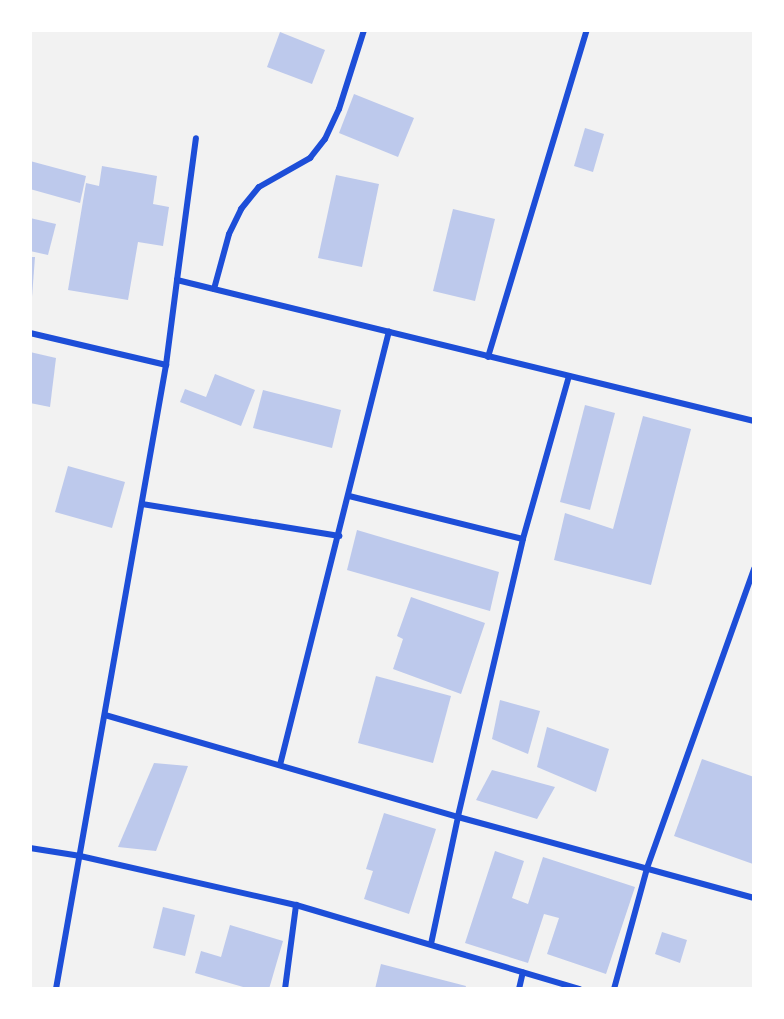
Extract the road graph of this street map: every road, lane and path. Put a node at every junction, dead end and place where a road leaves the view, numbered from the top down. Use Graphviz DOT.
graph roads {
  1 [pos="364,30"];
  2 [pos="587,30"];
  3 [pos="196,138"];
  4 [pos="177,280"];
  5 [pos="214,289"];
  6 [pos="389,332"];
  7 [pos="30,333"];
  8 [pos="488,357"];
  9 [pos="166,365"];
  10 [pos="569,376"];
  11 [pos="754,421"];
  12 [pos="349,496"];
  13 [pos="142,504"];
  14 [pos="339,536"];
  15 [pos="524,539"];
  16 [pos="754,569"];
  17 [pos="105,715"];
  18 [pos="280,765"];
  19 [pos="458,817"];
  20 [pos="30,848"];
  21 [pos="80,856"];
  22 [pos="647,868"];
  23 [pos="754,897"];
  24 [pos="296,905"];
  25 [pos="431,944"];
  26 [pos="523,972"];
  27 [pos="56,989"];
  28 [pos="285,989"];
  29 [pos="519,989"];
  30 [pos="580,989"];
  31 [pos="614,989"];
  1 -- 5 [label="street"];
  2 -- 8 [label="street"];
  3 -- 4 [label="street"];
  4 -- 5 [label="street"];
  4 -- 9 [label="street"];
  5 -- 6 [label="street"];
  6 -- 8 [label="street"];
  6 -- 12 [label="street"];
  7 -- 9 [label="street"];
  8 -- 10 [label="street"];
  9 -- 13 [label="street"];
  10 -- 11 [label="street"];
  10 -- 15 [label="street"];
  12 -- 14 [label="street"];
  12 -- 15 [label="street"];
  13 -- 14 [label="street"];
  13 -- 17 [label="street"];
  14 -- 18 [label="street"];
  15 -- 19 [label="street"];
  16 -- 22 [label="street"];
  17 -- 18 [label="street"];
  17 -- 21 [label="street"];
  18 -- 19 [label="street"];
  19 -- 22 [label="street"];
  19 -- 25 [label="street"];
  20 -- 21 [label="street"];
  21 -- 24 [label="street"];
  21 -- 27 [label="street"];
  22 -- 23 [label="street"];
  22 -- 31 [label="street"];
  24 -- 25 [label="street"];
  24 -- 28 [label="street"];
  25 -- 26 [label="street"];
  26 -- 29 [label="street"];
  26 -- 30 [label="street"];
}
